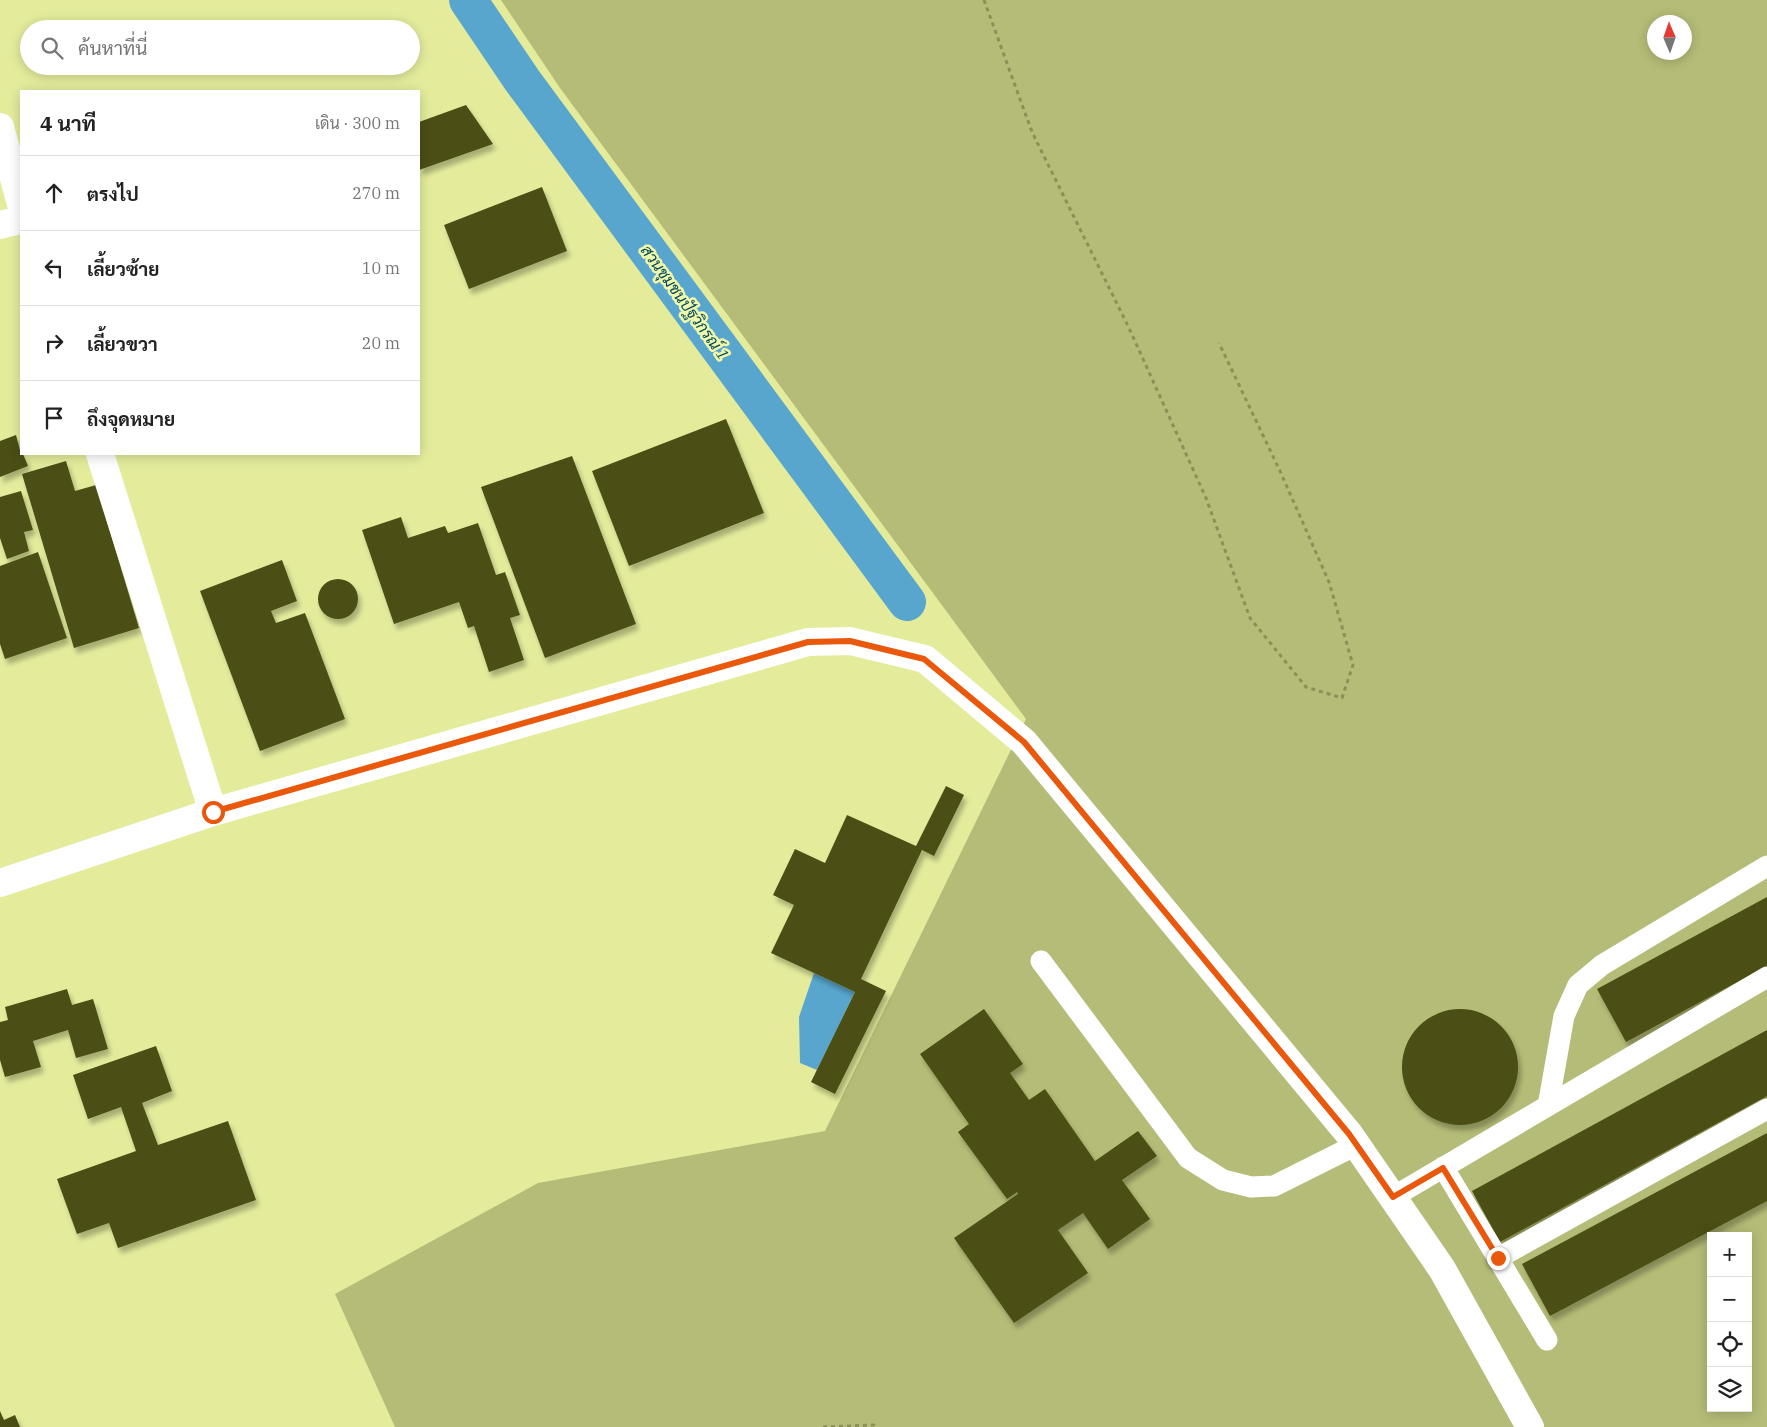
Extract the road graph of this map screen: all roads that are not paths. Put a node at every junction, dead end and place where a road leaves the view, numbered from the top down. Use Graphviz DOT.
graph roads {
  1 [pos="0,127"];
  2 [pos="20,200"];
  3 [pos="20,220"];
  4 [pos="0,225"];
  5 [pos="100,455"];
  6 [pos="213,812"];
  7 [pos="1767,866"];
  8 [pos="0,883"];
  9 [pos="1041,961"];
  10 [pos="1767,977"];
  11 [pos="1548,1106"];
  12 [pos="1767,1109"];
  13 [pos="1356,1145"];
  14 [pos="1443,1168"];
  15 [pos="1393,1197"];
  16 [pos="1498,1258"];
  17 [pos="1547,1340"];
  18 [pos="1530,1427"];
  1 -- 2 [label="street"];
  3 -- 4 [label="street"];
  5 -- 6 [label="street"];
  6 -- 8 [label="street"];
  6 -- 13 [label="street"];
  7 -- 11 [label="lane"];
  9 -- 13 [label="lane"];
  10 -- 11 [label="lane"];
  11 -- 14 [label="lane"];
  12 -- 16 [label="lane"];
  13 -- 15 [label="street"];
  14 -- 15 [label="lane"];
  14 -- 16 [label="lane"];
  15 -- 18 [label="street"];
  16 -- 17 [label="lane"];
}
